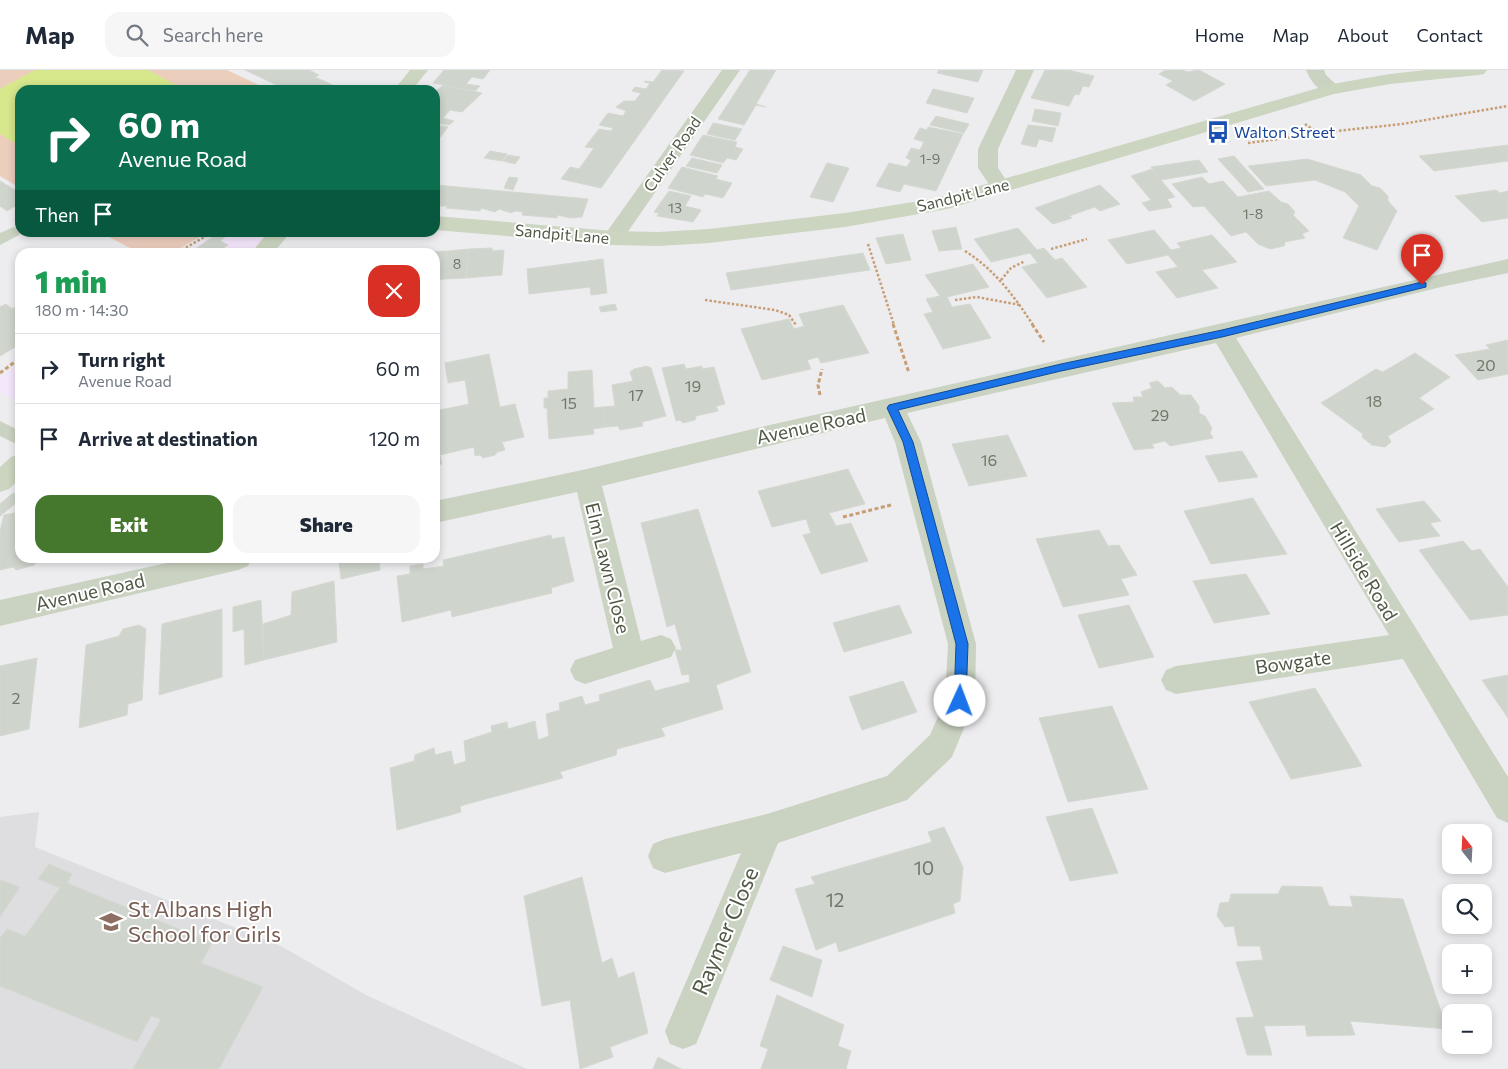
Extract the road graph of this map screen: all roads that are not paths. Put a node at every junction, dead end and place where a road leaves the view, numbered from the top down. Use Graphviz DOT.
graph roads {
  1 [pos="419,70"];
  2 [pos="731,70"];
  3 [pos="1025,70"];
  4 [pos="1315,70"];
  5 [pos="1478,70"];
  6 [pos="407,85"];
  7 [pos="1332,89"];
  8 [pos="1000,186"];
  9 [pos="440,223"];
  10 [pos="14,232"];
  11 [pos="276,237"];
  12 [pos="613,238"];
  13 [pos="0,240"];
  14 [pos="266,248"];
  15 [pos="1508,266"];
  16 [pos="1222,333"];
  17 [pos="892,408"];
  18 [pos="0,428"];
  19 [pos="15,436"];
  20 [pos="15,468"];
  21 [pos="587,479"];
  22 [pos="0,482"];
  23 [pos="440,511"];
  24 [pos="216,563"];
  25 [pos="0,612"];
  26 [pos="1409,646"];
  27 [pos="661,648"];
  28 [pos="630,657"];
  29 [pos="584,670"];
  30 [pos="1176,680"];
  31 [pos="1508,807"];
  32 [pos="767,830"];
  33 [pos="665,856"];
  34 [pos="683,1031"];
  1 -- 6 [label="street"];
  2 -- 12 [label="street, Culver Road"];
  3 -- 8 [label="street"];
  4 -- 7 [label="street"];
  5 -- 7 [label="street, Sandpit Lane"];
  7 -- 8 [label="street, Sandpit Lane"];
  8 -- 12 [label="street, Sandpit Lane"];
  9 -- 12 [label="street, Sandpit Lane"];
  10 -- 13 [label="lane"];
  11 -- 14 [label="street"];
  15 -- 16 [label="street, Avenue Road"];
  16 -- 17 [label="street, Avenue Road"];
  16 -- 26 [label="street, Hillside Road"];
  17 -- 21 [label="street, Avenue Road"];
  17 -- 32 [label="street, Raymer Close"];
  18 -- 19 [label="lane"];
  20 -- 22 [label="street"];
  21 -- 23 [label="street, Avenue Road"];
  21 -- 28 [label="street, Elm Lawn Close"];
  24 -- 25 [label="street, Avenue Road"];
  26 -- 30 [label="street, Bowgate"];
  26 -- 31 [label="street, Hillside Road"];
  27 -- 28 [label="street, Elm Lawn Close"];
  28 -- 29 [label="street, Elm Lawn Close"];
  32 -- 33 [label="street, Raymer Close"];
  32 -- 34 [label="street, Raymer Close"];
}
